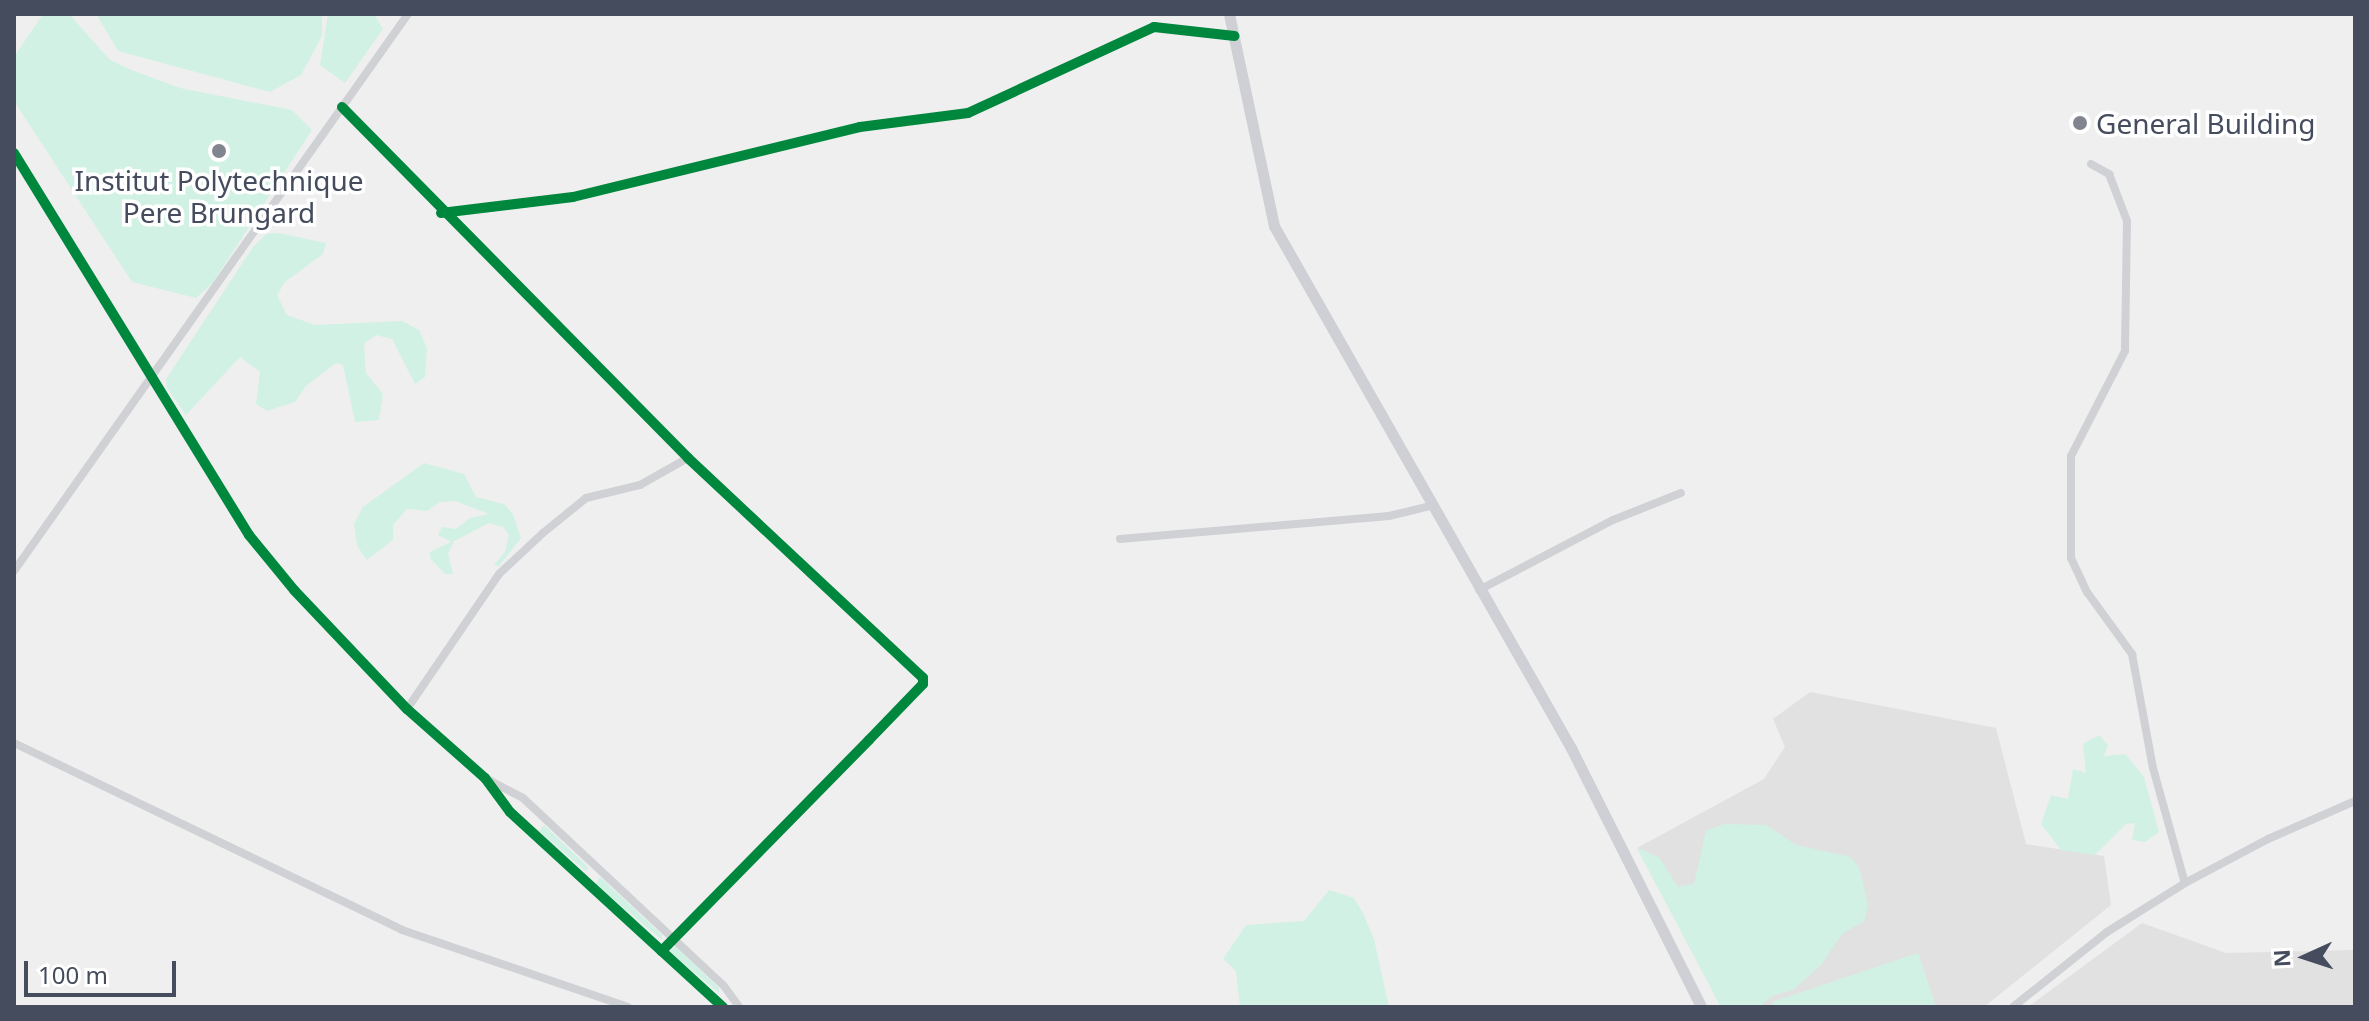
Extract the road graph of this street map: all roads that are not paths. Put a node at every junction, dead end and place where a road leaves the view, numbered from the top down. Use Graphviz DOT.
graph roads {
  1 [pos="408,14"];
  2 [pos="1229,14"];
  3 [pos="1234,36"];
  4 [pos="342,107"];
  5 [pos="14,153"];
  6 [pos="2091,164"];
  7 [pos="441,213"];
  8 [pos="155,377"];
  9 [pos="688,458"];
  10 [pos="1681,493"];
  11 [pos="1430,506"];
  12 [pos="1120,539"];
  13 [pos="14,571"];
  14 [pos="1479,590"];
  15 [pos="407,709"];
  16 [pos="14,743"];
  17 [pos="485,778"];
  18 [pos="2355,801"];
  19 [pos="542,816"];
  20 [pos="527,829"];
  21 [pos="597,868"];
  22 [pos="586,881"];
  23 [pos="2185,883"];
  24 [pos="674,939"];
  25 [pos="662,951"];
  26 [pos="1700,1006"];
  27 [pos="628,1007"];
  28 [pos="723,1007"];
  29 [pos="739,1007"];
  30 [pos="2013,1007"];
  1 -- 4 [label="street"];
  2 -- 3 [label="main road"];
  3 -- 7 [label="street"];
  3 -- 11 [label="main road"];
  4 -- 7 [label="street"];
  4 -- 8 [label="street"];
  5 -- 8 [label="street"];
  6 -- 23 [label="street"];
  7 -- 9 [label="street"];
  8 -- 13 [label="street"];
  8 -- 15 [label="street"];
  9 -- 15 [label="street"];
  9 -- 24 [label="street"];
  10 -- 14 [label="street"];
  11 -- 12 [label="street"];
  11 -- 14 [label="main road"];
  14 -- 26 [label="main road"];
  15 -- 17 [label="street"];
  16 -- 27 [label="street"];
  17 -- 19 [label="street"];
  17 -- 20 [label="street"];
  18 -- 23 [label="street"];
  19 -- 20 [label="street"];
  19 -- 21 [label="street"];
  20 -- 22 [label="street"];
  21 -- 22 [label="street"];
  21 -- 24 [label="street"];
  22 -- 25 [label="street"];
  23 -- 30 [label="street"];
  24 -- 25 [label="street"];
  24 -- 29 [label="street"];
  25 -- 28 [label="street"];
}
